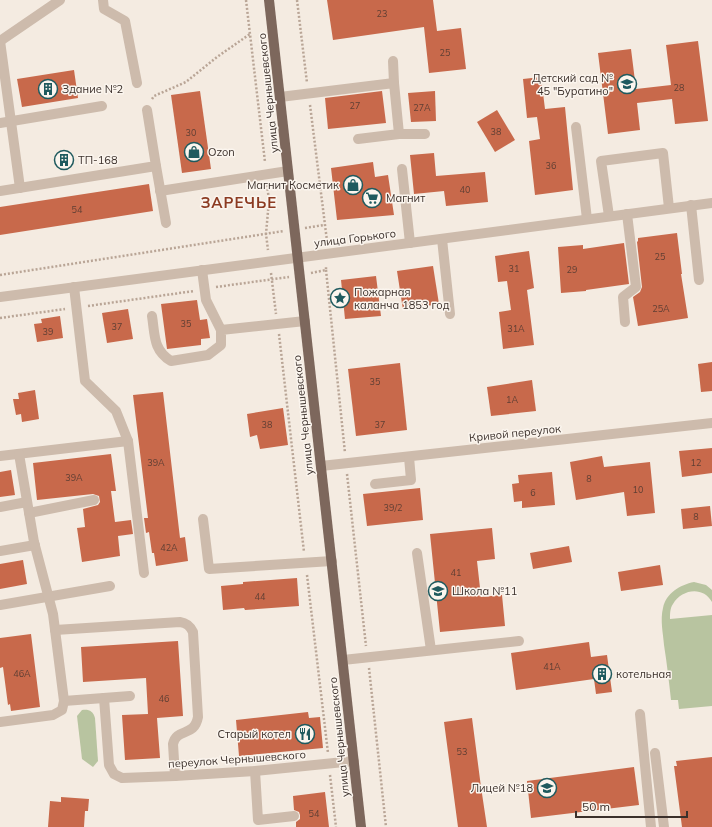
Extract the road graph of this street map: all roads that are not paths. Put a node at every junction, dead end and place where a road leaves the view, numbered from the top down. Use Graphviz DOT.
graph roads {
  1 [pos="60,0"];
  2 [pos="103,0"];
  3 [pos="269,0"];
  4 [pos="0,41"];
  5 [pos="394,61"];
  6 [pos="137,83"];
  7 [pos="394,83"];
  8 [pos="280,97"];
  9 [pos="102,106"];
  10 [pos="147,110"];
  11 [pos="12,121"];
  12 [pos="0,123"];
  13 [pos="576,127"];
  14 [pos="399,134"];
  15 [pos="425,134"];
  16 [pos="358,139"];
  17 [pos="156,166"];
  18 [pos="402,169"];
  19 [pos="288,171"];
  20 [pos="20,188"];
  21 [pos="0,191"];
  22 [pos="160,191"];
  23 [pos="712,203"];
  24 [pos="691,206"];
  25 [pos="669,208"];
  26 [pos="627,214"];
  27 [pos="609,216"];
  28 [pos="586,220"];
  29 [pos="166,223"];
  30 [pos="442,239"];
  31 [pos="410,243"];
  32 [pos="298,257"];
  33 [pos="202,270"];
  34 [pos="699,280"];
  35 [pos="74,287"];
  36 [pos="0,297"];
  37 [pos="450,314"];
  38 [pos="152,316"];
  39 [pos="305,321"];
  40 [pos="625,322"];
  41 [pos="221,330"];
  42 [pos="712,423"];
  43 [pos="128,440"];
  44 [pos="19,454"];
  45 [pos="0,456"];
  46 [pos="409,457"];
  47 [pos="321,466"];
  48 [pos="375,484"];
  49 [pos="94,500"];
  50 [pos="27,502"];
  51 [pos="0,507"];
  52 [pos="29,513"];
  53 [pos="203,519"];
  54 [pos="35,545"];
  55 [pos="0,551"];
  56 [pos="417,553"];
  57 [pos="332,561"];
  58 [pos="144,573"];
  59 [pos="110,586"];
  60 [pos="49,596"];
  61 [pos="0,605"];
  62 [pos="55,630"];
  63 [pos="519,641"];
  64 [pos="431,650"];
  65 [pos="343,660"];
  66 [pos="130,696"];
  67 [pos="104,698"];
  68 [pos="64,701"];
  69 [pos="640,714"];
  70 [pos="0,722"];
  71 [pos="655,753"];
  72 [pos="354,761"];
  73 [pos="255,771"];
  74 [pos="175,776"];
  75 [pos="294,816"];
  76 [pos="361,827"];
  77 [pos="651,827"];
  78 [pos="664,827"];
  1 -- 4 [label="street"];
  2 -- 6 [label="street"];
  3 -- 8 [label="main road, улица Чернышевского"];
  4 -- 11 [label="street"];
  5 -- 7 [label="street"];
  7 -- 8 [label="street"];
  7 -- 14 [label="street"];
  8 -- 19 [label="main road, улица Чернышевского"];
  9 -- 11 [label="street"];
  10 -- 17 [label="street"];
  11 -- 12 [label="street"];
  11 -- 20 [label="street"];
  13 -- 28 [label="street"];
  14 -- 15 [label="street"];
  14 -- 16 [label="street"];
  17 -- 20 [label="street"];
  17 -- 22 [label="street"];
  18 -- 31 [label="street"];
  19 -- 22 [label="street"];
  19 -- 32 [label="main road, улица Чернышевского"];
  20 -- 21 [label="street"];
  22 -- 29 [label="street"];
  23 -- 24 [label="street, улица Горького"];
  24 -- 25 [label="street, улица Горького"];
  24 -- 34 [label="street"];
  25 -- 26 [label="street, улица Горького"];
  25 -- 27 [label="street"];
  26 -- 27 [label="street, улица Горького"];
  26 -- 40 [label="street"];
  27 -- 28 [label="street, улица Горького"];
  28 -- 30 [label="street, улица Горького"];
  30 -- 31 [label="street, улица Горького"];
  30 -- 37 [label="street"];
  31 -- 32 [label="street, улица Горького"];
  32 -- 33 [label="street, улица Горького"];
  32 -- 39 [label="main road, улица Чернышевского"];
  33 -- 35 [label="street, улица Горького"];
  33 -- 41 [label="street"];
  35 -- 36 [label="street, улица Горького"];
  35 -- 43 [label="street"];
  38 -- 41 [label="street"];
  39 -- 41 [label="street"];
  39 -- 47 [label="main road, улица Чернышевского"];
  42 -- 46 [label="street, Кривой переулок"];
  43 -- 44 [label="street"];
  43 -- 58 [label="street"];
  44 -- 45 [label="street"];
  44 -- 50 [label="street"];
  46 -- 47 [label="street, Кривой переулок"];
  46 -- 48 [label="street"];
  47 -- 57 [label="main road, улица Чернышевского"];
  49 -- 52 [label="street"];
  50 -- 51 [label="street"];
  50 -- 52 [label="street"];
  52 -- 54 [label="street"];
  53 -- 57 [label="street"];
  54 -- 55 [label="street"];
  54 -- 60 [label="street"];
  56 -- 64 [label="street"];
  57 -- 65 [label="main road, улица Чернышевского"];
  59 -- 60 [label="street"];
  60 -- 61 [label="street"];
  60 -- 62 [label="street"];
  62 -- 68 [label="street"];
  62 -- 74 [label="street"];
  63 -- 64 [label="street"];
  64 -- 65 [label="street"];
  65 -- 72 [label="main road, улица Чернышевского"];
  66 -- 67 [label="street"];
  67 -- 68 [label="street"];
  67 -- 74 [label="street, переулок Чернышевского"];
  68 -- 70 [label="street"];
  69 -- 77 [label="street"];
  71 -- 78 [label="street"];
  72 -- 73 [label="street, переулок Чернышевского"];
  72 -- 76 [label="main road, улица Чернышевского"];
  73 -- 74 [label="street, переулок Чернышевского"];
  73 -- 75 [label="street"];
}
